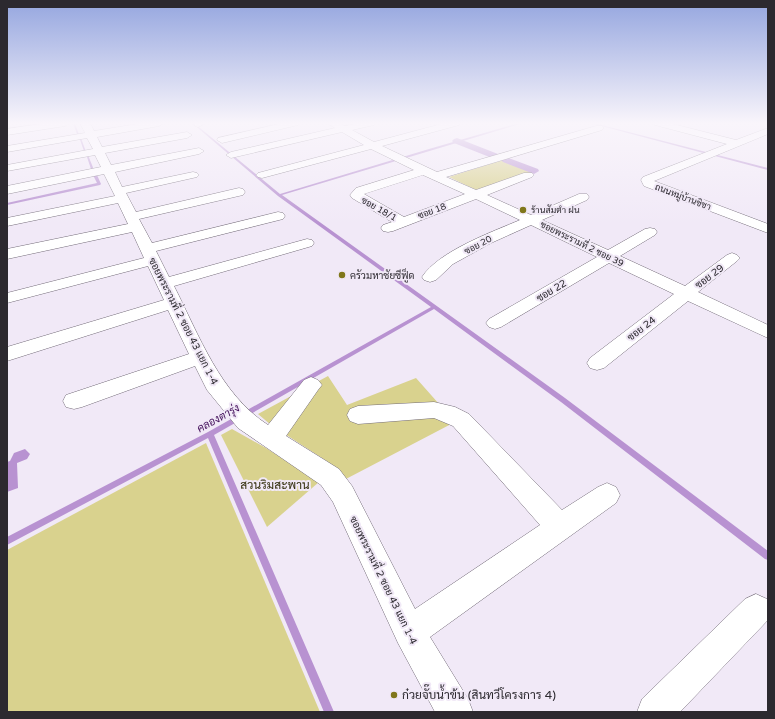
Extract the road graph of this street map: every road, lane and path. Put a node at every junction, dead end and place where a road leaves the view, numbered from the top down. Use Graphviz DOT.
graph roads {
  1 [pos="11,157"];
  2 [pos="65,157"];
  3 [pos="102,157"];
  4 [pos="171,157"];
  5 [pos="330,157"];
  6 [pos="393,157"];
  7 [pos="491,157"];
  8 [pos="707,157"];
  9 [pos="12,167"];
  10 [pos="109,169"];
  11 [pos="429,173"];
  12 [pos="193,175"];
  13 [pos="262,175"];
  14 [pos="528,175"];
  15 [pos="27,186"];
  16 [pos="7,190"];
  17 [pos="239,192"];
  18 [pos="121,194"];
  19 [pos="477,194"];
  20 [pos="583,197"];
  21 [pos="278,216"];
  22 [pos="531,220"];
  23 [pos="7,222"];
  24 [pos="134,222"];
  25 [pos="403,222"];
  26 [pos="388,228"];
  27 [pos="768,229"];
  28 [pos="650,232"];
  29 [pos="307,243"];
  30 [pos="7,254"];
  31 [pos="150,255"];
  32 [pos="607,256"];
  33 [pos="732,258"];
  34 [pos="430,277"];
  35 [pos="164,284"];
  36 [pos="685,294"];
  37 [pos="7,298"];
  38 [pos="173,303"];
  39 [pos="495,323"];
  40 [pos="768,332"];
  41 [pos="7,354"];
  42 [pos="200,357"];
  43 [pos="597,363"];
  44 [pos="311,385"];
  45 [pos="74,401"];
  46 [pos="358,415"];
  47 [pos="271,438"];
  48 [pos="607,495"];
  49 [pos="560,527"];
  50 [pos="756,610"];
  51 [pos="409,632"];
  52 [pos="455,712"];
  53 [pos="655,712"];
  1 -- 9 [label="street"];
  2 -- 9 [label="street"];
  3 -- 10 [label="street, ซอยพระรามที่ 2 ซอย 43 แยก 1-4"];
  4 -- 10 [label="street"];
  5 -- 13 [label="street"];
  6 -- 11 [label="street, ซอยพระรามที่ 2 ซอย 39"];
  7 -- 11 [label="street"];
  8 -- 27 [label="street, ถนนหมู่บ้านชิชา"];
  9 -- 15 [label="street"];
  10 -- 15 [label="street"];
  10 -- 18 [label="street, ซอยพระรามที่ 2 ซอย 43 แยก 1-4"];
  11 -- 19 [label="street, ซอยพระรามที่ 2 ซอย 39"];
  11 -- 25 [label="street, ซอย 18/1"];
  12 -- 18 [label="street"];
  14 -- 19 [label="street, ซอย 18"];
  15 -- 16 [label="street"];
  17 -- 24 [label="street"];
  18 -- 23 [label="street"];
  18 -- 24 [label="street, ซอยพระรามที่ 2 ซอย 43 แยก 1-4"];
  19 -- 22 [label="street, ซอยพระรามที่ 2 ซอย 39"];
  19 -- 25 [label="street, ซอย 18"];
  20 -- 22 [label="street, ซอย 20"];
  21 -- 31 [label="street"];
  22 -- 32 [label="street, ซอยพระรามที่ 2 ซอย 39"];
  22 -- 34 [label="street, ซอย 20"];
  24 -- 30 [label="street"];
  24 -- 31 [label="street, ซอยพระรามที่ 2 ซอย 43 แยก 1-4"];
  25 -- 26 [label="street, ซอย 18"];
  28 -- 32 [label="street, ซอย 22"];
  29 -- 35 [label="street"];
  31 -- 35 [label="street, ซอยพระรามที่ 2 ซอย 43 แยก 1-4"];
  31 -- 37 [label="street"];
  32 -- 36 [label="street, ซอยพระรามที่ 2 ซอย 39"];
  32 -- 39 [label="street, ซอย 22"];
  33 -- 36 [label="street, ซอย 29"];
  35 -- 38 [label="street, ซอยพระรามที่ 2 ซอย 43 แยก 1-4"];
  36 -- 40 [label="street, ซอยพระรามที่ 2 ซอย 39"];
  36 -- 43 [label="street, ซอย 24"];
  38 -- 41 [label="street"];
  38 -- 42 [label="street, ซอยพระรามที่ 2 ซอย 43 แยก 1-4"];
  42 -- 45 [label="street"];
  42 -- 47 [label="street, ซอยพระรามที่ 2 ซอย 43 แยก 1-4"];
  44 -- 47 [label="street"];
  46 -- 49 [label="street"];
  47 -- 51 [label="street, ซอยพระรามที่ 2 ซอย 43 แยก 1-4"];
  48 -- 49 [label="street"];
  49 -- 51 [label="street"];
  50 -- 53 [label="street"];
  51 -- 52 [label="street, ซอยพระรามที่ 2 ซอย 43 แยก 1-4"];
}
